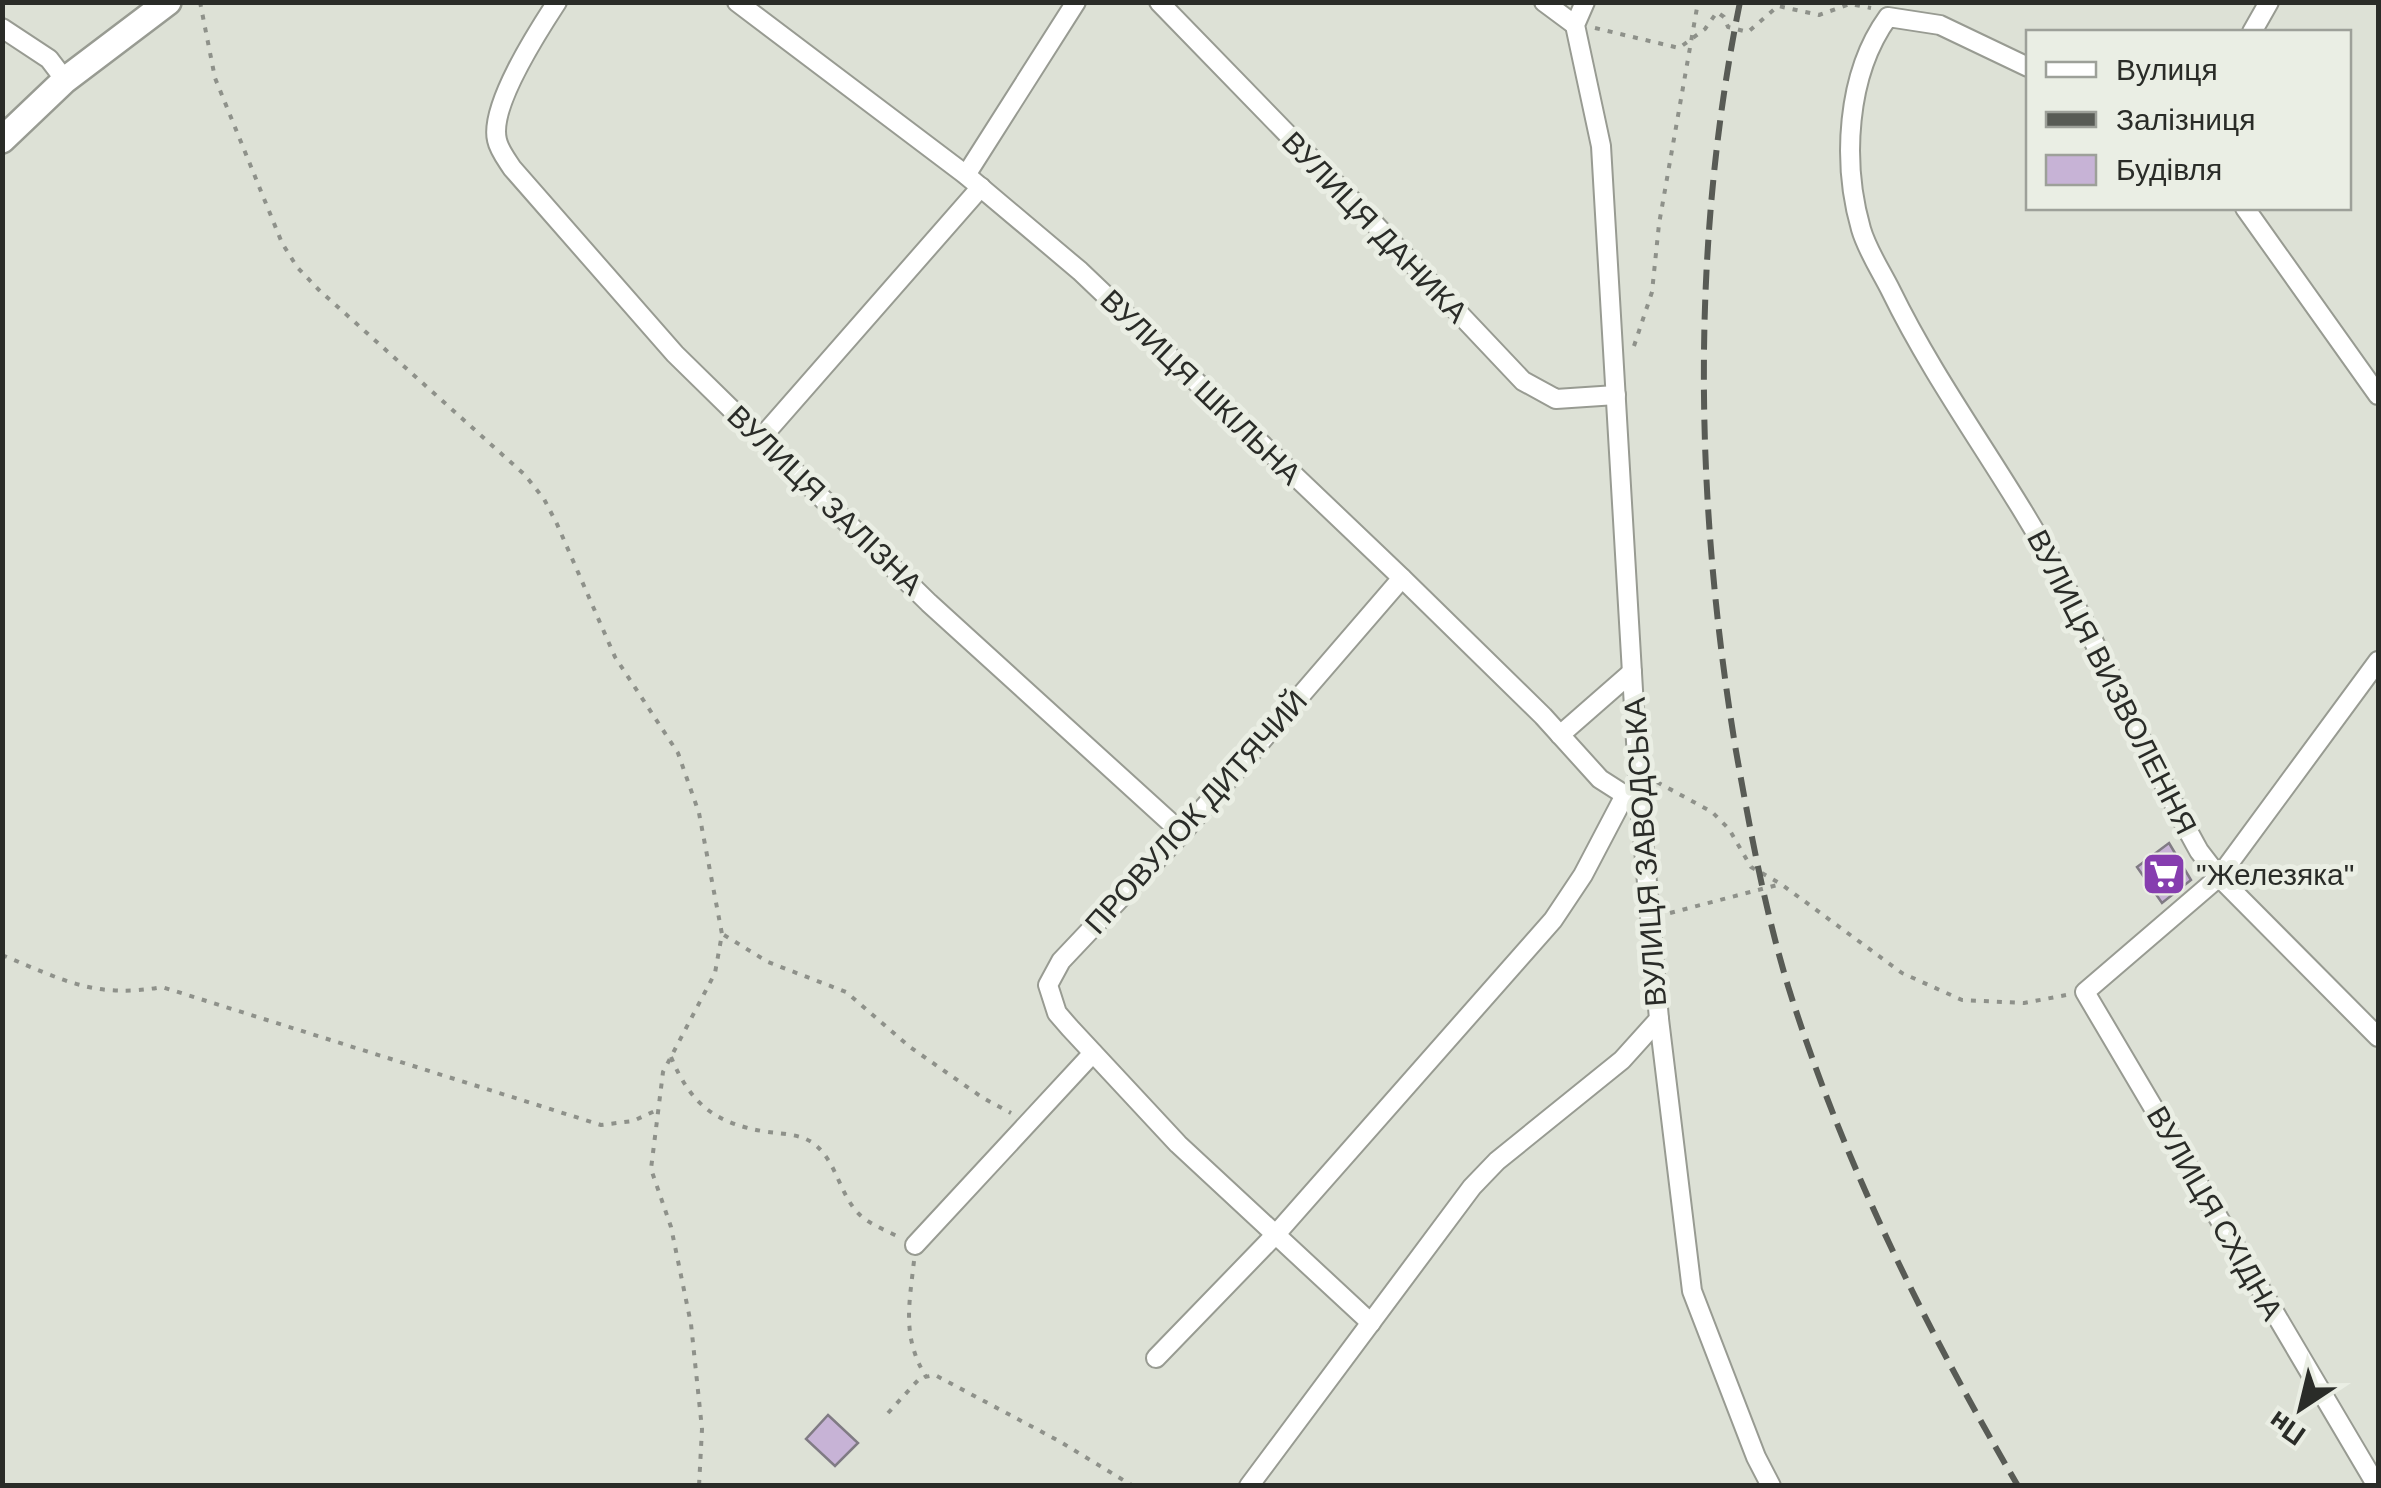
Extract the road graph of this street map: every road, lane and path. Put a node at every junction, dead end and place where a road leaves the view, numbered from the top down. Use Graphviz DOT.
graph roads {
  1 [pos="168,2"];
  2 [pos="200,2"];
  3 [pos="557,2"];
  4 [pos="737,2"];
  5 [pos="1076,2"];
  6 [pos="1159,2"];
  7 [pos="1544,2"];
  8 [pos="1584,2"];
  9 [pos="1698,2"];
  10 [pos="2269,2"];
  11 [pos="1892,17"];
  12 [pos="1575,25"];
  13 [pos="2,28"];
  14 [pos="2253,30"];
  15 [pos="1692,39"];
  16 [pos="2026,66"];
  17 [pos="66,80"];
  18 [pos="2,140"];
  19 [pos="974,181"];
  20 [pos="2246,210"];
  21 [pos="2378,395"];
  22 [pos="1616,396"];
  23 [pos="761,438"];
  24 [pos="1402,578"];
  25 [pos="2378,661"];
  26 [pos="1632,672"];
  27 [pos="1560,735"];
  28 [pos="1638,772"];
  29 [pos="1631,794"];
  30 [pos="1182,833"];
  31 [pos="2219,877"];
  32 [pos="1782,884"];
  33 [pos="1652,916"];
  34 [pos="722,934"];
  35 [pos="2,955"];
  36 [pos="2085,992"];
  37 [pos="1659,1019"];
  38 [pos="2378,1037"];
  39 [pos="1093,1052"];
  40 [pos="671,1056"];
  41 [pos="657,1110"];
  42 [pos="1028,1123"];
  43 [pos="1277,1233"];
  44 [pos="915,1245"];
  45 [pos="1371,1322"];
  46 [pos="1156,1358"];
  47 [pos="926,1377"];
  48 [pos="888,1414"];
  49 [pos="699,1486"];
  50 [pos="1133,1486"];
  51 [pos="1249,1486"];
  52 [pos="1771,1486"];
  53 [pos="2376,1486"];
  1 -- 17 [label="street"];
  2 -- 34 [label="path"];
  3 -- 23 [label="street, ВУЛИЦЯ ЗАЛІЗНА"];
  4 -- 19 [label="street, ВУЛИЦЯ ШКІЛЬНА"];
  5 -- 19 [label="street"];
  6 -- 22 [label="street, ВУЛИЦЯ ДАНИКА"];
  7 -- 12 [label="street"];
  8 -- 12 [label="street"];
  9 -- 15 [label="path"];
  10 -- 14 [label="street"];
  11 -- 15 [label="path"];
  11 -- 16 [label="street"];
  11 -- 31 [label="street, ВУЛИЦЯ ВИЗВОЛЕННЯ"];
  12 -- 15 [label="path"];
  12 -- 22 [label="street, ВУЛИЦЯ ЗАВОДСЬКА"];
  13 -- 17 [label="street"];
  15 -- 22 [label="path"];
  17 -- 18 [label="street"];
  19 -- 23 [label="street"];
  19 -- 24 [label="street, ВУЛИЦЯ ШКІЛЬНА"];
  20 -- 21 [label="street"];
  22 -- 26 [label="street, ВУЛИЦЯ ЗАВОДСЬКА"];
  23 -- 30 [label="street, ВУЛИЦЯ ЗАЛІЗНА"];
  24 -- 27 [label="street, ВУЛИЦЯ ШКІЛЬНА"];
  24 -- 30 [label="street, ПРОВУЛОК ДИТЯЧИЙ"];
  25 -- 31 [label="street"];
  26 -- 27 [label="street"];
  26 -- 28 [label="street, ВУЛИЦЯ ЗАВОДСЬКА"];
  27 -- 29 [label="street, ВУЛИЦЯ ШКІЛЬНА"];
  28 -- 29 [label="street, ВУЛИЦЯ ЗАВОДСЬКА"];
  28 -- 32 [label="path"];
  29 -- 33 [label="street, ВУЛИЦЯ ЗАВОДСЬКА"];
  29 -- 43 [label="street"];
  30 -- 39 [label="street, ПРОВУЛОК ДИТЯЧИЙ"];
  31 -- 36 [label="street"];
  31 -- 38 [label="street, ВУЛИЦЯ ВИЗВОЛЕННЯ"];
  32 -- 33 [label="path"];
  32 -- 36 [label="path"];
  33 -- 37 [label="street, ВУЛИЦЯ ЗАВОДСЬКА"];
  34 -- 40 [label="path"];
  34 -- 42 [label="path"];
  35 -- 41 [label="path"];
  36 -- 53 [label="street, ВУЛИЦЯ СХІДНА"];
  37 -- 45 [label="street, ВУЛИЦЯ ЗАВОДСЬКА"];
  37 -- 52 [label="street"];
  39 -- 42 [label="street"];
  39 -- 43 [label="street"];
  40 -- 41 [label="path"];
  40 -- 44 [label="path"];
  41 -- 49 [label="path"];
  42 -- 44 [label="street"];
  43 -- 45 [label="street"];
  43 -- 46 [label="street"];
  44 -- 47 [label="path"];
  45 -- 51 [label="street, ВУЛИЦЯ ЗАВОДСЬКА"];
  47 -- 48 [label="path"];
  47 -- 50 [label="path"];
}
